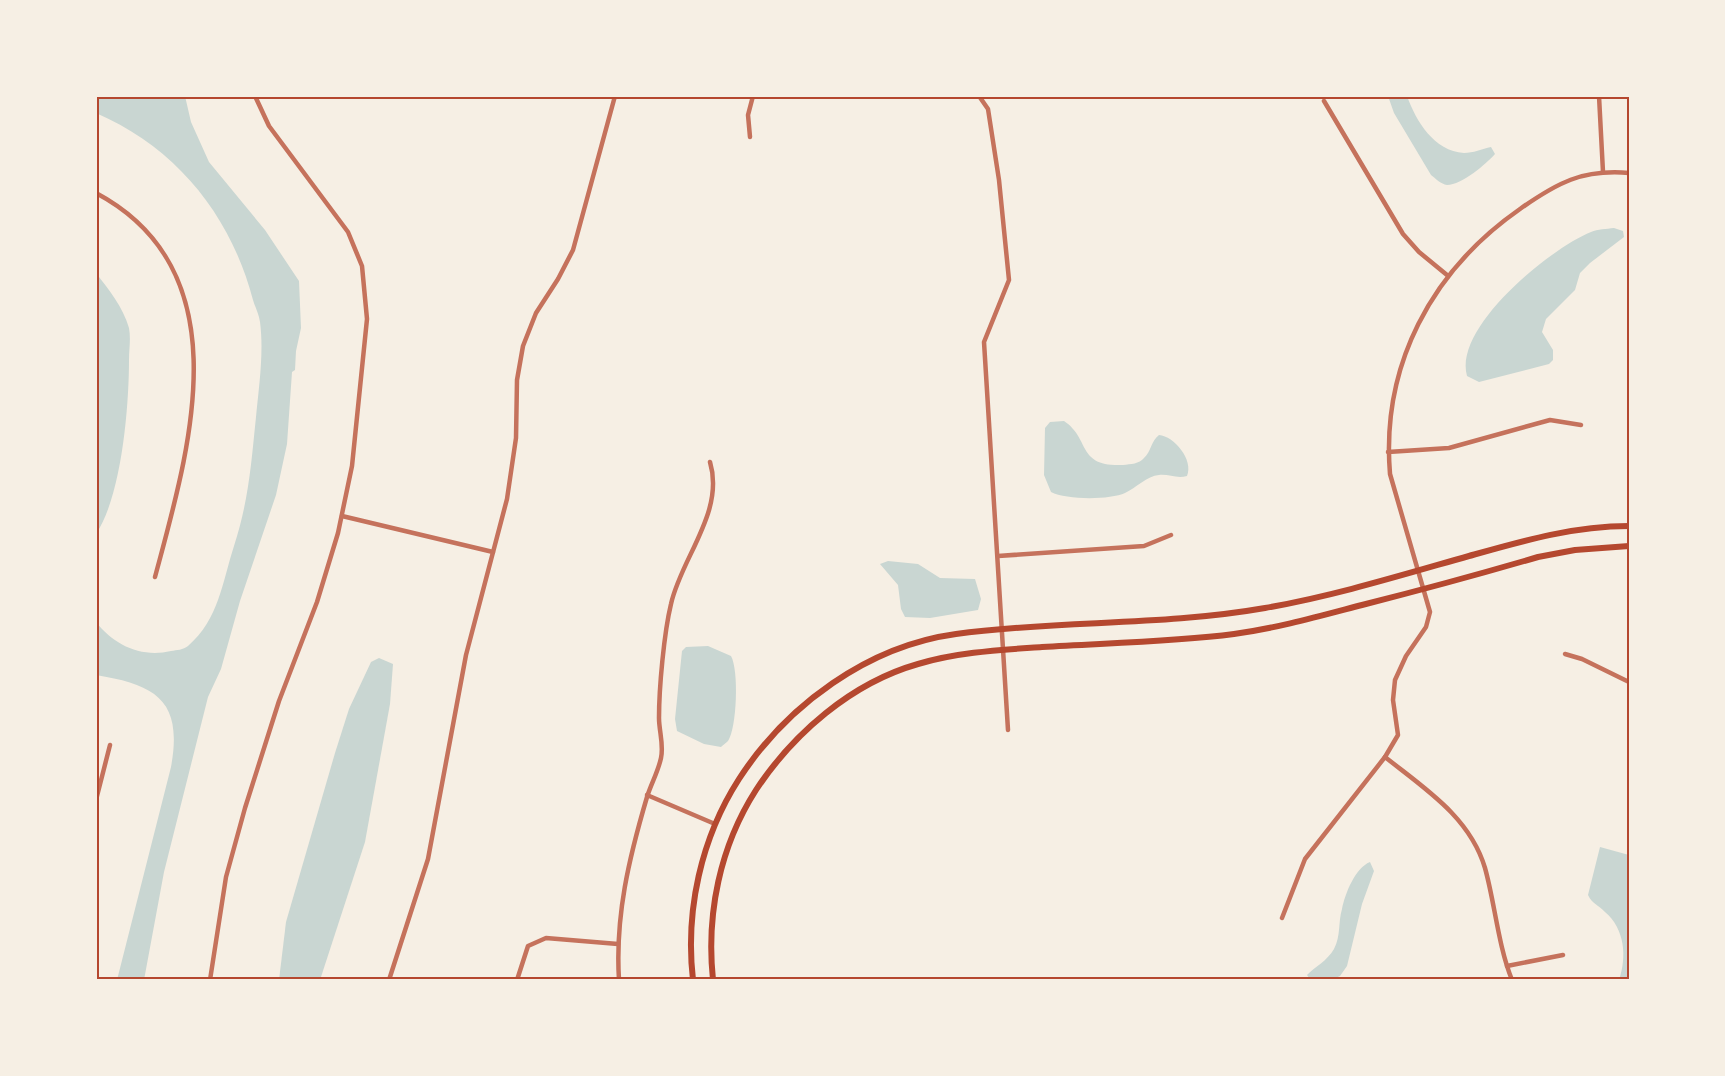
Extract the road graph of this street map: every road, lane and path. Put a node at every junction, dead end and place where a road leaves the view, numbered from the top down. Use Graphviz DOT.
graph roads {
  1 [pos="255,96"];
  2 [pos="615,96"];
  3 [pos="753,96"];
  4 [pos="979,96"];
  5 [pos="1599,96"];
  6 [pos="1324,100"];
  7 [pos="750,137"];
  8 [pos="1603,172"];
  9 [pos="1629,173"];
  10 [pos="96,193"];
  11 [pos="1447,275"];
  12 [pos="1581,425"];
  13 [pos="1388,452"];
  14 [pos="710,462"];
  15 [pos="342,516"];
  16 [pos="1629,525"];
  17 [pos="1171,535"];
  18 [pos="1629,546"];
  19 [pos="493,552"];
  20 [pos="998,555"];
  21 [pos="1417,570"];
  22 [pos="155,577"];
  23 [pos="1424,589"];
  24 [pos="1001,630"];
  25 [pos="1002,650"];
  26 [pos="1564,654"];
  27 [pos="1629,681"];
  28 [pos="1008,730"];
  29 [pos="110,745"];
  30 [pos="1385,757"];
  31 [pos="647,795"];
  32 [pos="96,800"];
  33 [pos="716,824"];
  34 [pos="1282,918"];
  35 [pos="618,944"];
  36 [pos="1563,955"];
  37 [pos="1507,966"];
  38 [pos="210,980"];
  39 [pos="388,980"];
  40 [pos="517,980"];
  41 [pos="619,980"];
  42 [pos="693,980"];
  43 [pos="713,980"];
  44 [pos="1512,980"];
  1 -- 15 [label="street"];
  2 -- 19 [label="street"];
  3 -- 7 [label="street"];
  4 -- 20 [label="street"];
  5 -- 8 [label="street"];
  6 -- 11 [label="street"];
  8 -- 9 [label="street"];
  8 -- 11 [label="street"];
  10 -- 22 [label="street"];
  11 -- 13 [label="street"];
  12 -- 13 [label="street"];
  13 -- 21 [label="street"];
  14 -- 31 [label="street"];
  15 -- 19 [label="street"];
  15 -- 38 [label="street"];
  16 -- 21 [label="main road"];
  17 -- 20 [label="street"];
  18 -- 23 [label="main road"];
  19 -- 39 [label="street"];
  20 -- 24 [label="street"];
  21 -- 23 [label="street"];
  21 -- 24 [label="main road"];
  23 -- 25 [label="main road"];
  23 -- 30 [label="street"];
  24 -- 25 [label="street"];
  24 -- 33 [label="main road"];
  25 -- 28 [label="street"];
  25 -- 43 [label="main road"];
  26 -- 27 [label="street"];
  29 -- 32 [label="street"];
  30 -- 34 [label="street"];
  30 -- 37 [label="street"];
  31 -- 33 [label="street"];
  31 -- 35 [label="street"];
  33 -- 42 [label="main road"];
  35 -- 40 [label="street"];
  35 -- 41 [label="street"];
  36 -- 37 [label="street"];
  37 -- 44 [label="street"];
}
